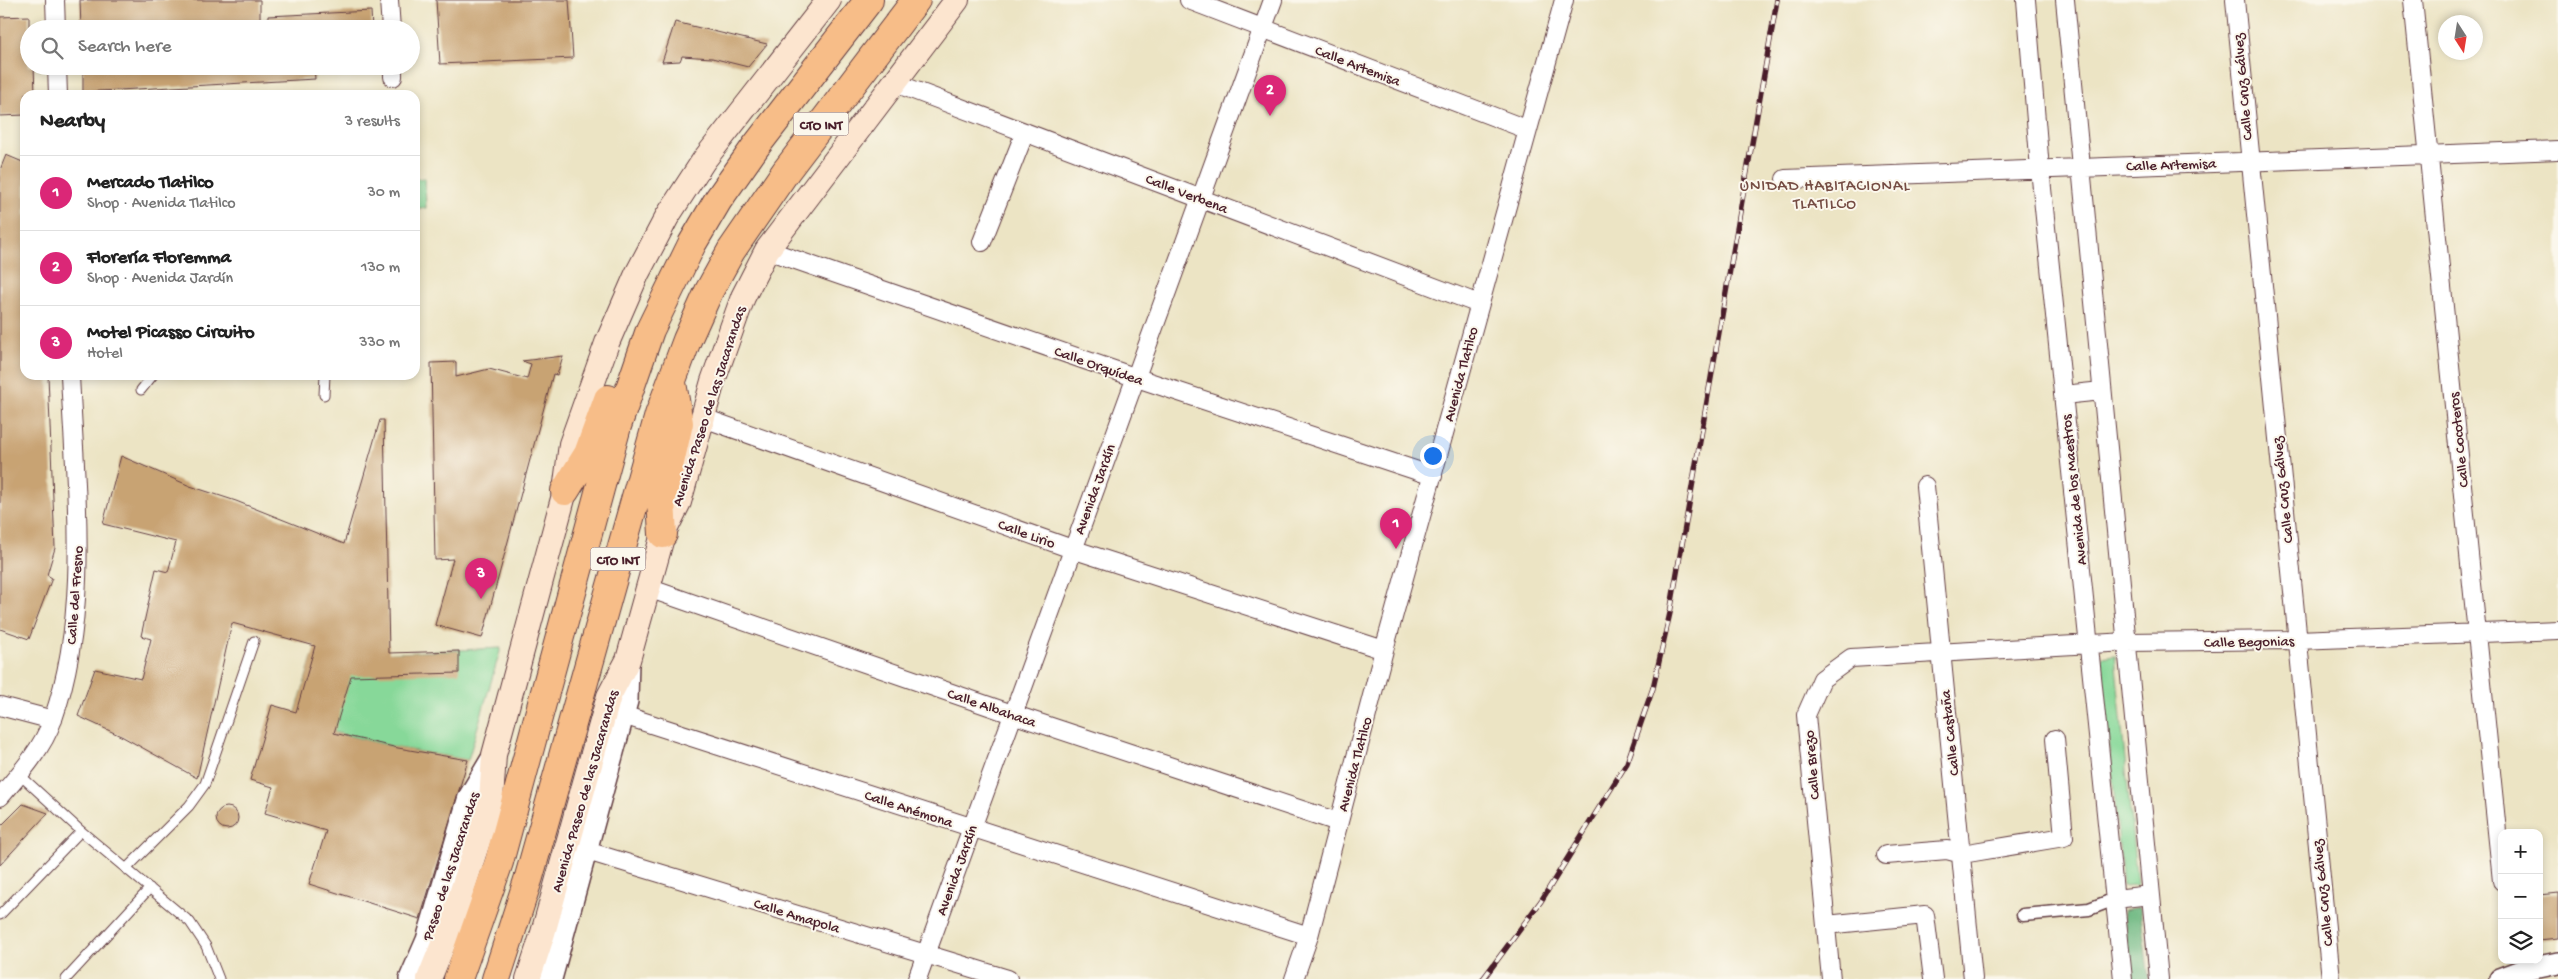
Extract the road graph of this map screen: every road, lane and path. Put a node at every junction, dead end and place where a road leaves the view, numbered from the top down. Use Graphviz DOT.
graph roads {
  1 [pos="55,0"];
  2 [pos="389,0"];
  3 [pos="829,0"];
  4 [pos="869,0"];
  5 [pos="916,0"];
  6 [pos="956,0"];
  7 [pos="1189,0"];
  8 [pos="1272,0"];
  9 [pos="1564,0"];
  10 [pos="2026,0"];
  11 [pos="2065,0"];
  12 [pos="2234,0"];
  13 [pos="2413,0"];
  14 [pos="56,20"];
  15 [pos="390,20"];
  16 [pos="1262,28"];
  17 [pos="57,75"];
  18 [pos="895,83"];
  19 [pos="58,90"];
  20 [pos="1526,129"];
  21 [pos="1025,132"];
  22 [pos="2558,150"];
  23 [pos="2429,154"];
  24 [pos="2249,161"];
  25 [pos="2082,168"];
  26 [pos="2040,169"];
  27 [pos="1785,178"];
  28 [pos="1199,198"];
  29 [pos="982,242"];
  30 [pos="767,250"];
  31 [pos="1479,304"];
  32 [pos="634,370"];
  33 [pos="671,377"];
  34 [pos="1134,377"];
  35 [pos="70,380"];
  36 [pos="149,380"];
  37 [pos="326,380"];
  38 [pos="141,390"];
  39 [pos="2102,392"];
  40 [pos="324,395"];
  41 [pos="2062,395"];
  42 [pos="702,417"];
  43 [pos="1433,476"];
  44 [pos="1925,486"];
  45 [pos="565,491"];
  46 [pos="663,534"];
  47 [pos="1072,549"];
  48 [pos="648,588"];
  49 [pos="2558,630"];
  50 [pos="2477,634"];
  51 [pos="2297,640"];
  52 [pos="254,641"];
  53 [pos="2127,642"];
  54 [pos="2090,644"];
  55 [pos="1384,650"];
  56 [pos="1940,653"];
  57 [pos="628,660"];
  58 [pos="0,706"];
  59 [pos="1012,714"];
  60 [pos="623,715"];
  61 [pos="53,720"];
  62 [pos="2055,739"];
  63 [pos="494,755"];
  64 [pos="20,775"];
  65 [pos="0,797"];
  66 [pos="1338,822"];
  67 [pos="971,828"];
  68 [pos="81,831"];
  69 [pos="587,851"];
  70 [pos="1962,854"];
  71 [pos="1886,855"];
  72 [pos="126,869"];
  73 [pos="2501,874"];
  74 [pos="150,888"];
  75 [pos="2150,895"];
  76 [pos="2115,899"];
  77 [pos="0,915"];
  78 [pos="2023,915"];
  79 [pos="1826,925"];
  80 [pos="1309,936"];
  81 [pos="925,954"];
  82 [pos="2558,963"];
  83 [pos="2507,971"];
  84 [pos="66,979"];
  85 [pos="219,979"];
  86 [pos="410,979"];
  87 [pos="429,979"];
  88 [pos="458,979"];
  89 [pos="496,979"];
  90 [pos="528,979"];
  91 [pos="550,979"];
  92 [pos="917,979"];
  93 [pos="1008,979"];
  94 [pos="1294,979"];
  95 [pos="1831,979"];
  96 [pos="1933,979"];
  97 [pos="1974,979"];
  98 [pos="2124,979"];
  99 [pos="2159,979"];
  100 [pos="2331,979"];
  1 -- 14 [label="street"];
  2 -- 15 [label="street"];
  3 -- 45 [label="main road"];
  4 -- 32 [label="highway, CTO INT"];
  5 -- 33 [label="highway, CTO INT"];
  6 -- 18 [label="main road, Avenida Paseo de las Jacarandas / CTO INT"];
  7 -- 16 [label="street, Calle Artemisa"];
  8 -- 16 [label="street, Avenida Jardín"];
  9 -- 20 [label="street, Avenida Tlatilco"];
  10 -- 26 [label="street, Avenida de los Maestros"];
  11 -- 25 [label="street"];
  12 -- 24 [label="street, Calle Cruz Gálvez"];
  13 -- 23 [label="street, Calle Cocoteros"];
  16 -- 20 [label="street, Calle Artemisa"];
  16 -- 28 [label="street, Avenida Jardín"];
  17 -- 19 [label="street"];
  18 -- 21 [label="street, Calle Verbena"];
  18 -- 30 [label="main road, Avenida Paseo de las Jacarandas / CTO INT"];
  20 -- 31 [label="street, Avenida Tlatilco"];
  21 -- 28 [label="street, Calle Verbena"];
  21 -- 29 [label="street"];
  22 -- 23 [label="street, Calle Artemisa"];
  23 -- 24 [label="street, Calle Artemisa"];
  23 -- 50 [label="street, Calle Cocoteros"];
  24 -- 25 [label="street, Calle Artemisa"];
  24 -- 51 [label="street, Calle Cruz Gálvez"];
  25 -- 26 [label="street, Calle Artemisa"];
  25 -- 39 [label="street"];
  26 -- 27 [label="street, Calle Artemisa"];
  26 -- 41 [label="street, Avenida de los Maestros"];
  28 -- 31 [label="street, Calle Verbena"];
  28 -- 34 [label="street, Avenida Jardín"];
  30 -- 34 [label="street, Calle Orquídea"];
  30 -- 42 [label="main road, Avenida Paseo de las Jacarandas / CTO INT"];
  31 -- 43 [label="street, Avenida Tlatilco"];
  32 -- 45 [label="highway"];
  32 -- 88 [label="highway, CTO INT"];
  33 -- 46 [label="highway"];
  33 -- 89 [label="highway, CTO INT"];
  34 -- 43 [label="street, Calle Orquídea"];
  34 -- 47 [label="street, Avenida Jardín"];
  35 -- 61 [label="street, Calle del Fresno"];
  36 -- 38 [label="lane"];
  37 -- 40 [label="lane"];
  39 -- 41 [label="street"];
  39 -- 53 [label="street"];
  41 -- 54 [label="street, Avenida de los Maestros"];
  42 -- 46 [label="main road, Avenida Paseo de las Jacarandas / CTO INT"];
  42 -- 47 [label="street, Calle Lirio"];
  43 -- 55 [label="street, Avenida Tlatilco"];
  44 -- 56 [label="street, Calle Castaña"];
  45 -- 63 [label="main road"];
  46 -- 48 [label="main road, Avenida Paseo de las Jacarandas / CTO INT"];
  47 -- 55 [label="street, Calle Lirio"];
  47 -- 59 [label="street, Avenida Jardín"];
  48 -- 57 [label="main road, Avenida Paseo de las Jacarandas / CTO INT"];
  48 -- 59 [label="street, Calle Albahaca"];
  49 -- 50 [label="street, Calle Begonias"];
  50 -- 51 [label="street, Calle Begonias"];
  50 -- 73 [label="street, Calle Cocoteros"];
  51 -- 53 [label="street, Calle Begonias"];
  51 -- 100 [label="street, Calle Cruz Gálvez"];
  52 -- 72 [label="lane"];
  53 -- 54 [label="street, Calle Begonias"];
  53 -- 75 [label="street"];
  54 -- 56 [label="street, Calle Begonias"];
  54 -- 76 [label="street, Avenida de los Maestros"];
  55 -- 66 [label="street, Avenida Tlatilco"];
  56 -- 70 [label="street, Calle Castaña"];
  56 -- 79 [label="street, Calle Brezo"];
  57 -- 60 [label="street"];
  57 -- 90 [label="main road, Avenida Paseo de las Jacarandas / CTO INT"];
  58 -- 61 [label="street"];
  59 -- 66 [label="street, Calle Albahaca"];
  59 -- 67 [label="street, Avenida Jardín"];
  60 -- 67 [label="street, Calle Anémona"];
  60 -- 69 [label="street"];
  61 -- 64 [label="street, Calle del Fresno"];
  62 -- 70 [label="street"];
  63 -- 86 [label="street, Paseo de las Jacarandas"];
  63 -- 87 [label="main road"];
  64 -- 65 [label="street, Calle del Fresno"];
  64 -- 68 [label="lane"];
  66 -- 80 [label="street, Avenida Tlatilco"];
  67 -- 80 [label="street, Calle Anémona"];
  67 -- 81 [label="street, Avenida Jardín"];
  68 -- 72 [label="lane"];
  68 -- 77 [label="lane"];
  69 -- 81 [label="street, Calle Amapola"];
  69 -- 91 [label="street"];
  70 -- 71 [label="street"];
  70 -- 97 [label="street, Calle Castaña"];
  72 -- 74 [label="lane"];
  74 -- 84 [label="lane"];
  74 -- 85 [label="lane"];
  75 -- 76 [label="street"];
  75 -- 99 [label="street"];
  76 -- 78 [label="street"];
  76 -- 98 [label="street, Avenida de los Maestros"];
  79 -- 95 [label="street, Calle Brezo"];
  79 -- 96 [label="street"];
  80 -- 94 [label="street, Avenida Tlatilco"];
  81 -- 92 [label="street, Avenida Jardín"];
  81 -- 93 [label="street, Calle Amapola"];
  82 -- 83 [label="street"];
}
